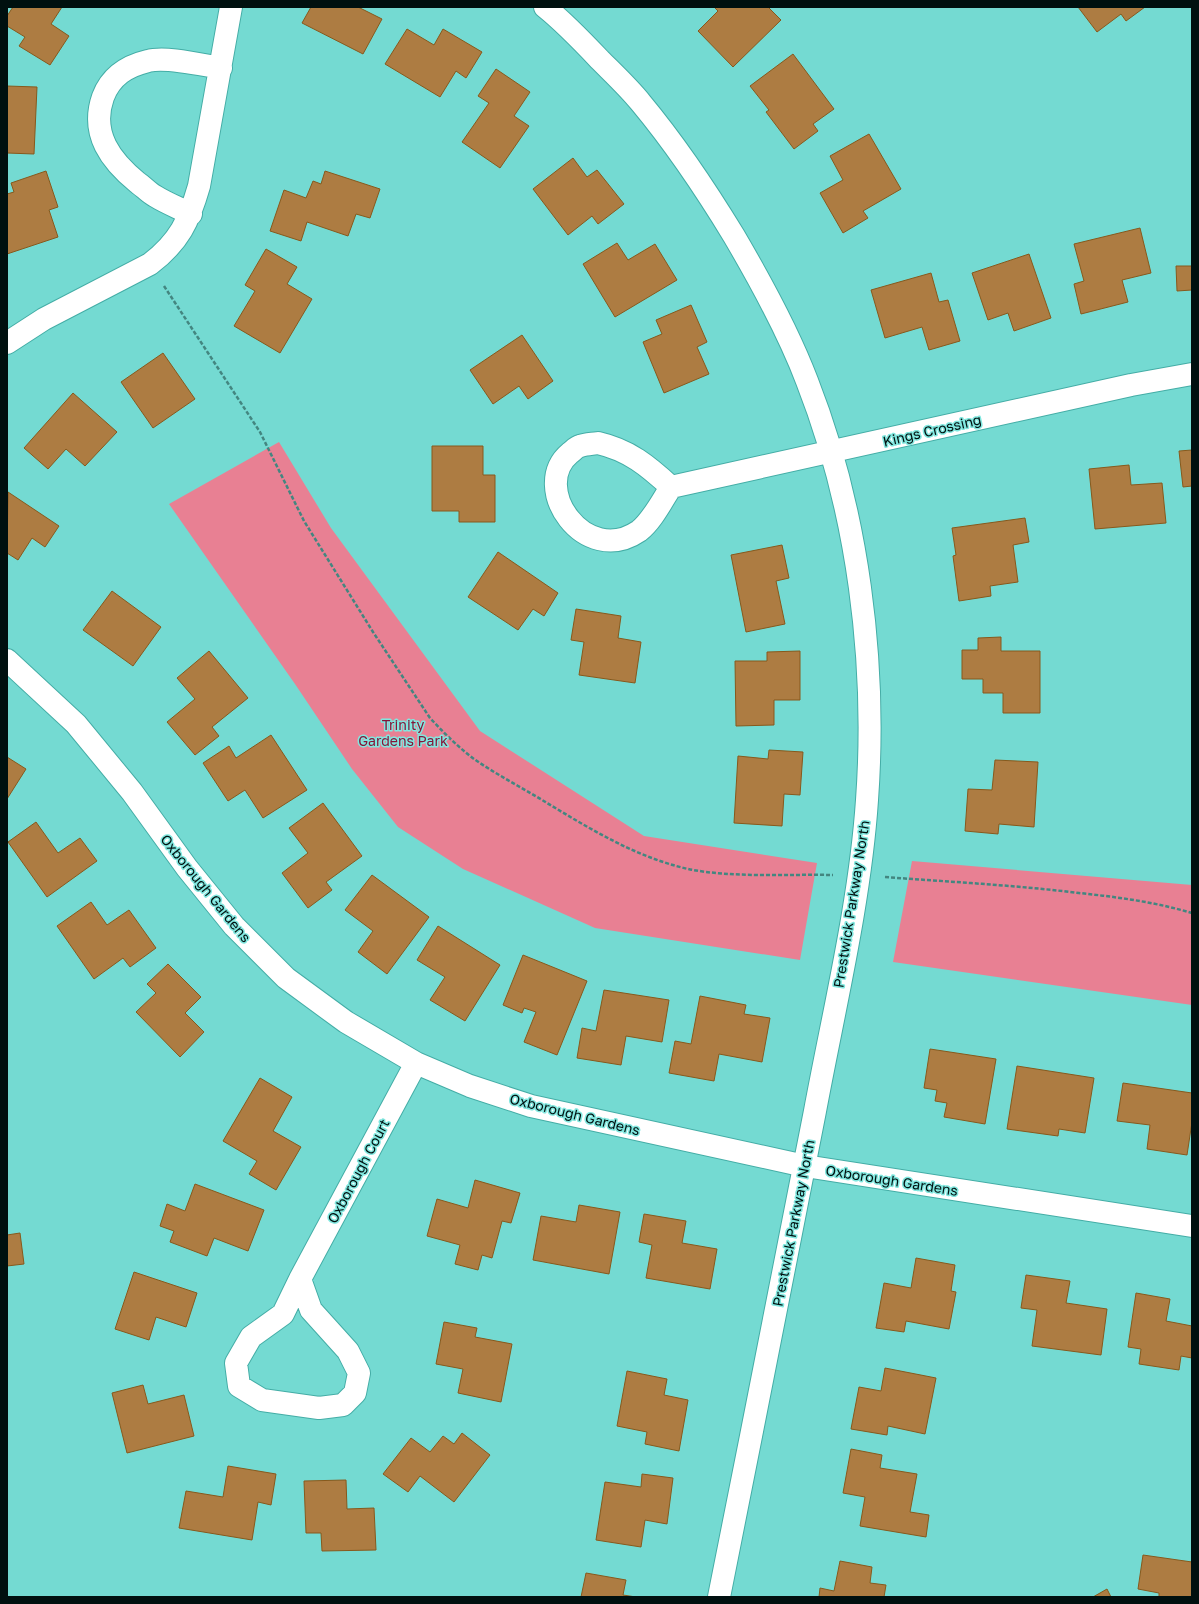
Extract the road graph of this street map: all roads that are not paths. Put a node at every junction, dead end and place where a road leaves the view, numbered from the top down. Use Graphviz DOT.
graph roads {
  1 [pos="231,7"];
  2 [pos="545,7"];
  3 [pos="221,68"];
  4 [pos="191,214"];
  5 [pos="7,343"];
  6 [pos="1192,374"];
  7 [pos="831,452"];
  8 [pos="671,487"];
  9 [pos="7,660"];
  10 [pos="416,1063"];
  11 [pos="805,1166"];
  12 [pos="1192,1226"];
  13 [pos="300,1279"];
  14 [pos="720,1597"];
  1 -- 3 [label="street"];
  2 -- 7 [label="street, Prestwick Parkway North"];
  3 -- 4 [label="street"];
  3 -- 4 [label="street"];
  4 -- 5 [label="street"];
  6 -- 7 [label="street, Kings Crossing"];
  7 -- 8 [label="street, Kings Crossing"];
  7 -- 11 [label="street, Prestwick Parkway North"];
  8 -- 8 [label="street"];
  9 -- 10 [label="street, Oxborough Gardens"];
  10 -- 11 [label="street, Oxborough Gardens"];
  10 -- 13 [label="street, Oxborough Court"];
  11 -- 12 [label="street, Oxborough Gardens"];
  11 -- 14 [label="street, Prestwick Parkway North"];
  13 -- 13 [label="street, Oxborough Court"];
}
